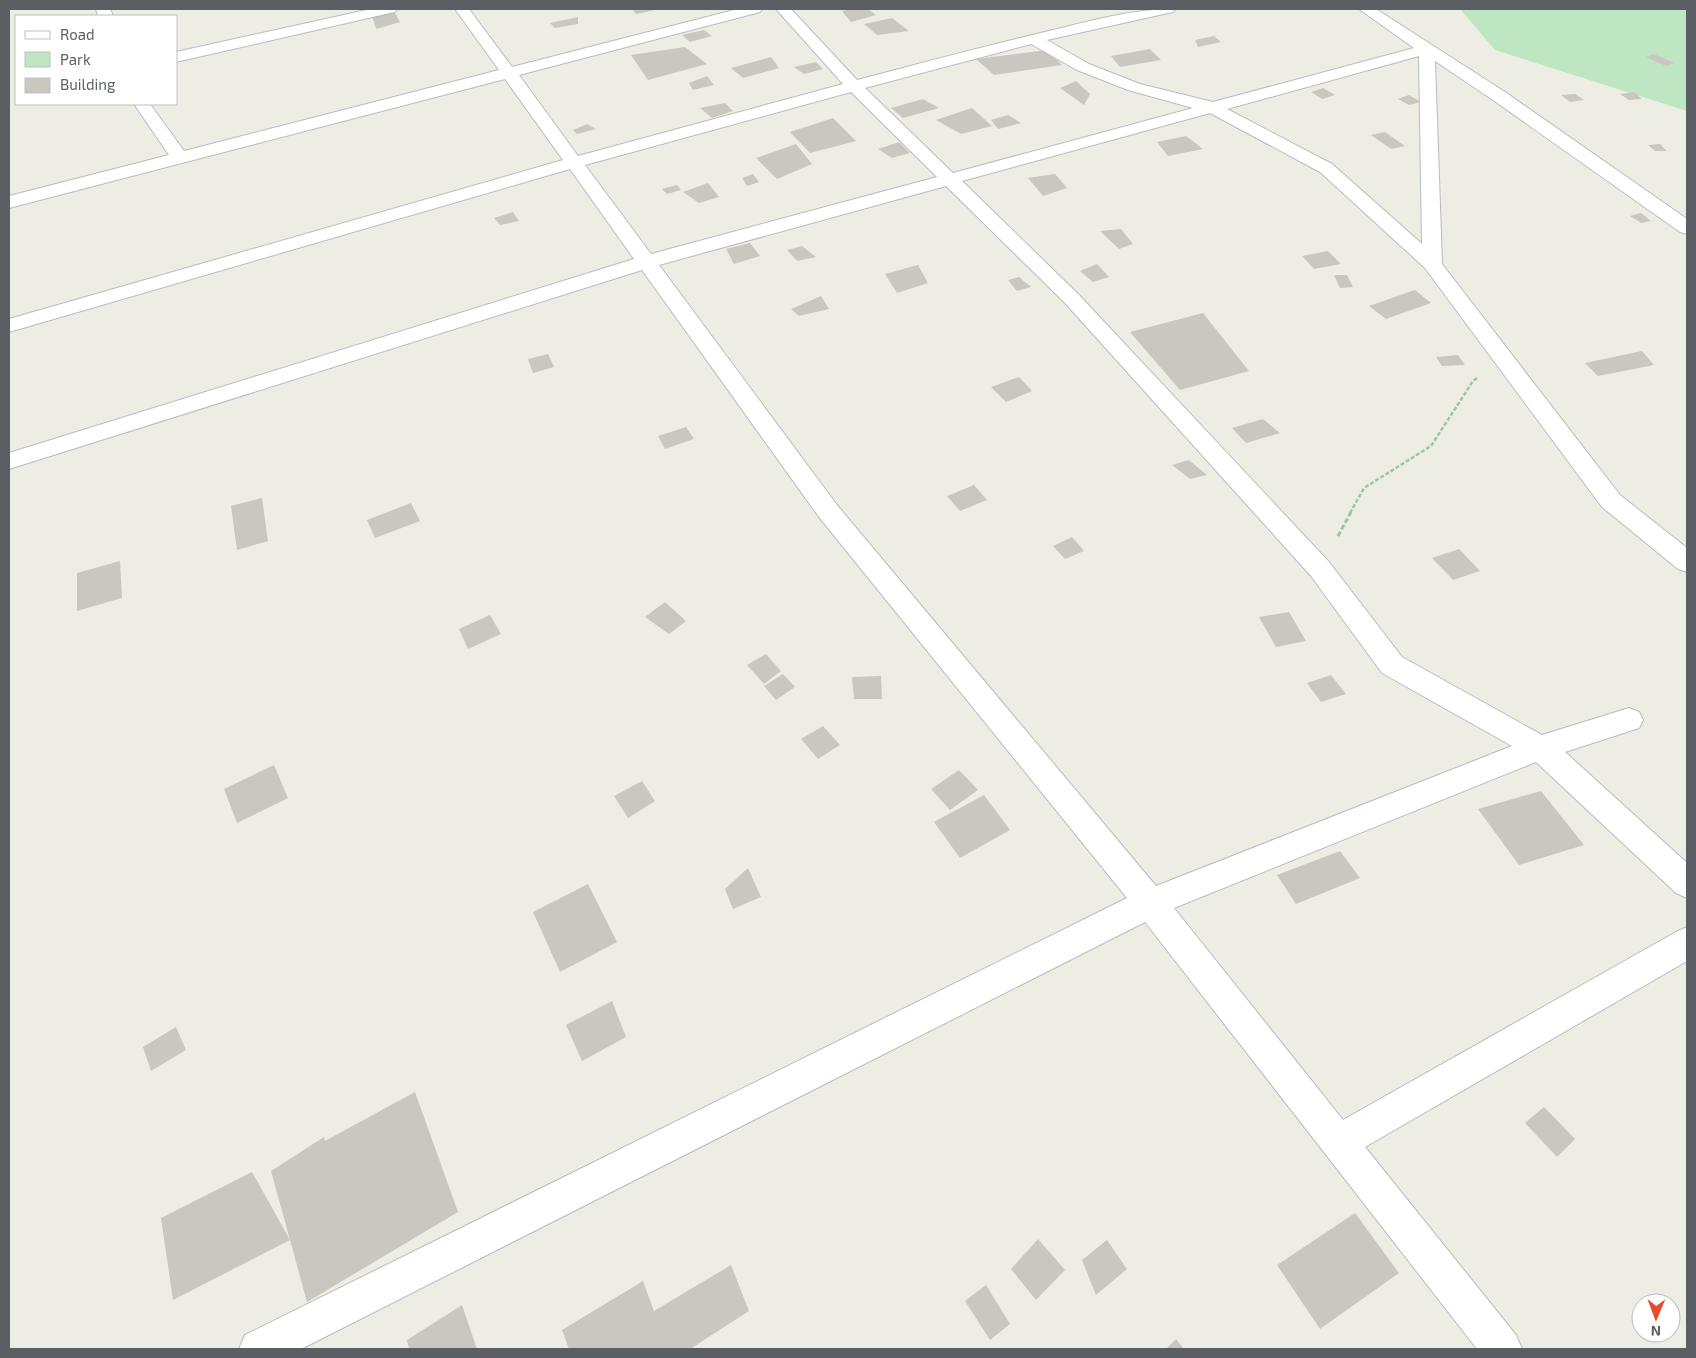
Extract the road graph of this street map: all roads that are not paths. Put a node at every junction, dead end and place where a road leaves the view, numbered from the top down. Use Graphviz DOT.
graph roads {
  1 [pos="390,9"];
  2 [pos="462,9"];
  3 [pos="754,9"];
  4 [pos="783,9"];
  5 [pos="1168,9"];
  6 [pos="1366,9"];
  7 [pos="1035,40"];
  8 [pos="1427,49"];
  9 [pos="178,56"];
  10 [pos="508,72"];
  11 [pos="854,86"];
  12 [pos="143,105"];
  13 [pos="1211,107"];
  14 [pos="178,158"];
  15 [pos="573,161"];
  16 [pos="948,178"];
  17 [pos="9,202"];
  18 [pos="1687,228"];
  19 [pos="646,262"];
  20 [pos="1432,264"];
  21 [pos="9,326"];
  22 [pos="9,461"];
  23 [pos="1687,562"];
  24 [pos="1629,720"];
  25 [pos="1540,748"];
  26 [pos="1687,883"];
  27 [pos="1150,903"];
  28 [pos="1687,943"];
  29 [pos="1339,1142"];
  30 [pos="259,1349"];
  31 [pos="1502,1349"];
  1 -- 9 [label="street"];
  2 -- 10 [label="street"];
  3 -- 10 [label="street"];
  4 -- 11 [label="street"];
  5 -- 7 [label="street"];
  6 -- 8 [label="street"];
  7 -- 11 [label="street"];
  7 -- 13 [label="street"];
  8 -- 13 [label="street"];
  8 -- 18 [label="street"];
  8 -- 20 [label="street"];
  10 -- 14 [label="street"];
  10 -- 15 [label="street"];
  11 -- 15 [label="street"];
  11 -- 16 [label="street"];
  12 -- 14 [label="street"];
  13 -- 16 [label="street"];
  13 -- 20 [label="street"];
  14 -- 17 [label="street"];
  15 -- 19 [label="street"];
  15 -- 21 [label="street"];
  16 -- 19 [label="street"];
  16 -- 25 [label="street"];
  19 -- 22 [label="street"];
  19 -- 27 [label="street"];
  20 -- 23 [label="street"];
  24 -- 25 [label="street"];
  25 -- 26 [label="street"];
  25 -- 27 [label="street"];
  27 -- 29 [label="street"];
  27 -- 30 [label="street"];
  28 -- 29 [label="street"];
  29 -- 31 [label="street"];
}
